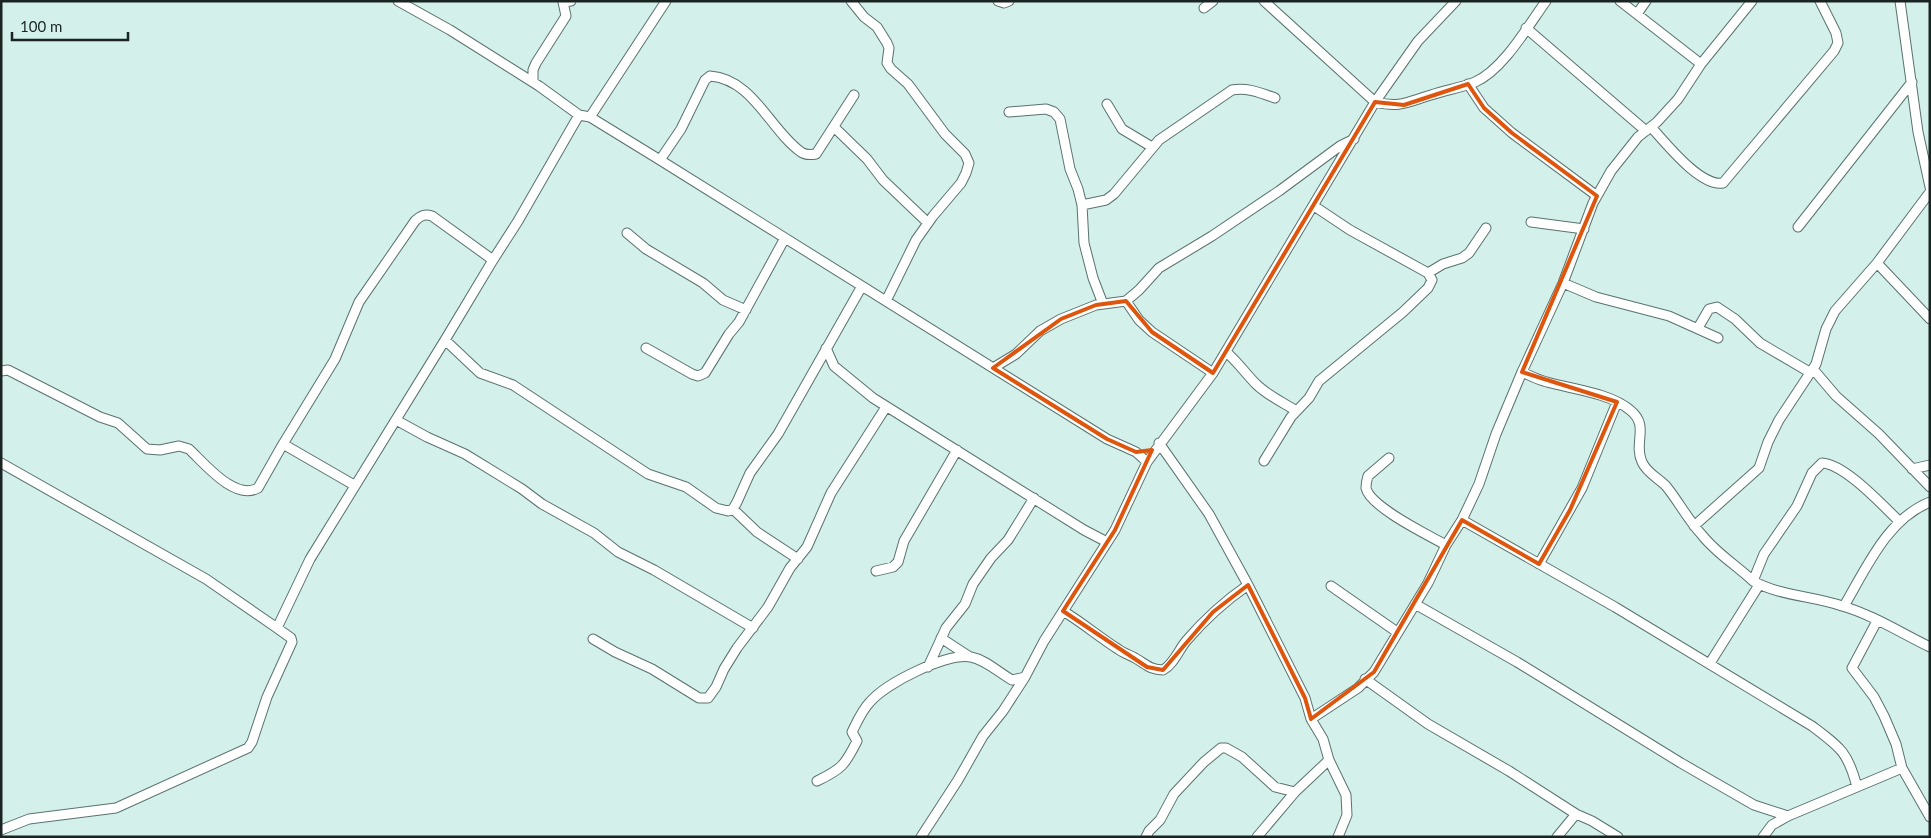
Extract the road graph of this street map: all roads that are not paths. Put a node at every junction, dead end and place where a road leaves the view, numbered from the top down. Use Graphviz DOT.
graph roads {
  1 [pos="398,1"];
  2 [pos="563,1"];
  3 [pos="571,1"];
  4 [pos="666,1"];
  5 [pos="851,1"];
  6 [pos="998,1"];
  7 [pos="1009,1"];
  8 [pos="1214,1"];
  9 [pos="1264,1"];
  10 [pos="1456,1"];
  11 [pos="1546,1"];
  12 [pos="1620,1"];
  13 [pos="1646,1"];
  14 [pos="1752,1"];
  15 [pos="1820,1"];
  16 [pos="1900,1"];
  17 [pos="1204,8"];
  18 [pos="1637,14"];
  19 [pos="1526,28"];
  20 [pos="1701,64"];
  21 [pos="533,82"];
  22 [pos="1912,82"];
  23 [pos="1468,84"];
  24 [pos="854,95"];
  25 [pos="1275,98"];
  26 [pos="1375,102"];
  27 [pos="1106,104"];
  28 [pos="1008,112"];
  29 [pos="579,115"];
  30 [pos="590,117"];
  31 [pos="834,127"];
  32 [pos="1648,129"];
  33 [pos="1354,139"];
  34 [pos="1152,147"];
  35 [pos="660,160"];
  36 [pos="1930,187"];
  37 [pos="1930,192"];
  38 [pos="1597,196"];
  39 [pos="1082,205"];
  40 [pos="1314,206"];
  41 [pos="1531,222"];
  42 [pos="928,223"];
  43 [pos="1798,227"];
  44 [pos="1486,228"];
  45 [pos="1584,229"];
  46 [pos="628,233"];
  47 [pos="785,238"];
  48 [pos="493,260"];
  49 [pos="1878,263"];
  50 [pos="1428,273"];
  51 [pos="1563,284"];
  52 [pos="862,286"];
  53 [pos="886,301"];
  54 [pos="1126,301"];
  55 [pos="1104,304"];
  56 [pos="746,310"];
  57 [pos="1930,319"];
  58 [pos="1698,328"];
  59 [pos="1718,338"];
  60 [pos="445,340"];
  61 [pos="646,348"];
  62 [pos="826,348"];
  63 [pos="1226,352"];
  64 [pos="816,366"];
  65 [pos="834,366"];
  66 [pos="993,368"];
  67 [pos="1,371"];
  68 [pos="1812,371"];
  69 [pos="1522,372"];
  70 [pos="1213,373"];
  71 [pos="1617,402"];
  72 [pos="886,407"];
  73 [pos="1295,410"];
  74 [pos="396,420"];
  75 [pos="283,444"];
  76 [pos="1157,447"];
  77 [pos="956,450"];
  78 [pos="1136,452"];
  79 [pos="1388,458"];
  80 [pos="1147,462"];
  81 [pos="1264,462"];
  82 [pos="1,463"];
  83 [pos="1930,465"];
  84 [pos="1,468"];
  85 [pos="1912,470"];
  86 [pos="354,485"];
  87 [pos="1930,487"];
  88 [pos="1034,498"];
  89 [pos="1930,502"];
  90 [pos="733,509"];
  91 [pos="1462,520"];
  92 [pos="1900,522"];
  93 [pos="1694,526"];
  94 [pos="1107,542"];
  95 [pos="1446,545"];
  96 [pos="798,559"];
  97 [pos="1539,564"];
  98 [pos="876,571"];
  99 [pos="1756,583"];
  100 [pos="1248,585"];
  101 [pos="1331,586"];
  102 [pos="1415,604"];
  103 [pos="1844,606"];
  104 [pos="1064,611"];
  105 [pos="1877,621"];
  106 [pos="277,628"];
  107 [pos="753,628"];
  108 [pos="1397,632"];
  109 [pos="941,638"];
  110 [pos="593,639"];
  111 [pos="1930,647"];
  112 [pos="970,657"];
  113 [pos="1710,663"];
  114 [pos="928,666"];
  115 [pos="1025,677"];
  116 [pos="1365,679"];
  117 [pos="1311,719"];
  118 [pos="1329,760"];
  119 [pos="1902,768"];
  120 [pos="817,781"];
  121 [pos="1857,788"];
  122 [pos="1295,792"];
  123 [pos="1928,811"];
  124 [pos="1576,814"];
  125 [pos="1788,816"];
  126 [pos="1,830"];
  127 [pos="921,837"];
  128 [pos="1146,837"];
  129 [pos="1257,837"];
  130 [pos="1338,837"];
  131 [pos="1557,837"];
  132 [pos="1618,837"];
  133 [pos="1763,837"];
  1 -- 21 [label="street"];
  2 -- 3 [label="street"];
  2 -- 21 [label="street"];
  4 -- 30 [label="street"];
  5 -- 42 [label="street"];
  6 -- 7 [label="street"];
  8 -- 17 [label="street"];
  9 -- 26 [label="street"];
  10 -- 26 [label="street"];
  11 -- 19 [label="street"];
  12 -- 18 [label="street"];
  13 -- 18 [label="street"];
  14 -- 20 [label="street"];
  15 -- 32 [label="street"];
  16 -- 22 [label="street"];
  18 -- 20 [label="street"];
  19 -- 23 [label="street"];
  19 -- 32 [label="street"];
  20 -- 32 [label="street"];
  21 -- 29 [label="street"];
  22 -- 36 [label="street"];
  22 -- 43 [label="street"];
  23 -- 26 [label="street"];
  23 -- 38 [label="street"];
  24 -- 31 [label="street"];
  25 -- 34 [label="street"];
  26 -- 33 [label="street"];
  27 -- 34 [label="street"];
  28 -- 39 [label="street"];
  29 -- 30 [label="street"];
  29 -- 48 [label="street"];
  30 -- 35 [label="street"];
  31 -- 35 [label="street"];
  31 -- 42 [label="street"];
  32 -- 38 [label="street"];
  33 -- 40 [label="street"];
  33 -- 54 [label="street"];
  34 -- 39 [label="street"];
  35 -- 47 [label="street"];
  37 -- 49 [label="street"];
  38 -- 45 [label="street"];
  39 -- 55 [label="street"];
  40 -- 50 [label="street"];
  40 -- 63 [label="street"];
  41 -- 45 [label="street"];
  42 -- 53 [label="street"];
  44 -- 50 [label="street"];
  45 -- 51 [label="street"];
  46 -- 56 [label="street"];
  47 -- 52 [label="street"];
  47 -- 56 [label="street"];
  48 -- 60 [label="street"];
  48 -- 75 [label="street"];
  49 -- 57 [label="street"];
  49 -- 68 [label="street"];
  50 -- 73 [label="street"];
  51 -- 58 [label="street"];
  51 -- 69 [label="street"];
  52 -- 53 [label="street"];
  52 -- 62 [label="street"];
  53 -- 66 [label="street"];
  54 -- 55 [label="street"];
  54 -- 70 [label="street"];
  55 -- 66 [label="street"];
  56 -- 61 [label="street"];
  58 -- 59 [label="street"];
  58 -- 68 [label="street"];
  60 -- 74 [label="street"];
  60 -- 90 [label="street"];
  62 -- 64 [label="street"];
  62 -- 65 [label="street"];
  63 -- 70 [label="street"];
  63 -- 73 [label="street"];
  64 -- 65 [label="street"];
  64 -- 90 [label="street"];
  65 -- 72 [label="street"];
  66 -- 78 [label="street"];
  67 -- 75 [label="street"];
  68 -- 85 [label="street"];
  68 -- 93 [label="street"];
  69 -- 71 [label="street"];
  69 -- 91 [label="street"];
  70 -- 76 [label="street"];
  71 -- 93 [label="street"];
  71 -- 97 [label="street"];
  72 -- 77 [label="street"];
  72 -- 96 [label="street"];
  73 -- 81 [label="street"];
  74 -- 86 [label="street"];
  74 -- 107 [label="street"];
  75 -- 86 [label="street"];
  76 -- 78 [label="street"];
  76 -- 80 [label="street"];
  76 -- 100 [label="street"];
  77 -- 88 [label="street"];
  77 -- 98 [label="street"];
  78 -- 80 [label="street"];
  79 -- 95 [label="street"];
  80 -- 94 [label="street"];
  82 -- 106 [label="street"];
  83 -- 85 [label="street"];
  84 -- 106 [label="street"];
  85 -- 87 [label="street"];
  86 -- 106 [label="street"];
  88 -- 94 [label="street"];
  88 -- 109 [label="street"];
  89 -- 92 [label="street"];
  90 -- 96 [label="street"];
  91 -- 95 [label="street"];
  91 -- 97 [label="street"];
  92 -- 99 [label="street"];
  92 -- 103 [label="street"];
  93 -- 99 [label="street"];
  94 -- 104 [label="street"];
  95 -- 102 [label="street"];
  96 -- 107 [label="street"];
  97 -- 113 [label="street"];
  99 -- 103 [label="street"];
  99 -- 113 [label="street"];
  100 -- 104 [label="street"];
  100 -- 117 [label="street"];
  101 -- 108 [label="street"];
  102 -- 108 [label="street"];
  102 -- 125 [label="street"];
  103 -- 105 [label="street"];
  104 -- 115 [label="street"];
  105 -- 111 [label="street"];
  105 -- 119 [label="street"];
  106 -- 126 [label="street"];
  107 -- 110 [label="street"];
  108 -- 116 [label="street"];
  109 -- 112 [label="street"];
  109 -- 114 [label="street"];
  112 -- 114 [label="street"];
  112 -- 115 [label="street"];
  113 -- 121 [label="street"];
  114 -- 120 [label="street"];
  115 -- 127 [label="street"];
  116 -- 117 [label="street"];
  116 -- 124 [label="street"];
  117 -- 118 [label="street"];
  118 -- 122 [label="street"];
  118 -- 130 [label="street"];
  119 -- 121 [label="street"];
  119 -- 123 [label="street"];
  121 -- 125 [label="street"];
  122 -- 128 [label="street"];
  122 -- 129 [label="street"];
  124 -- 131 [label="street"];
  124 -- 132 [label="street"];
  125 -- 133 [label="street"];
}
